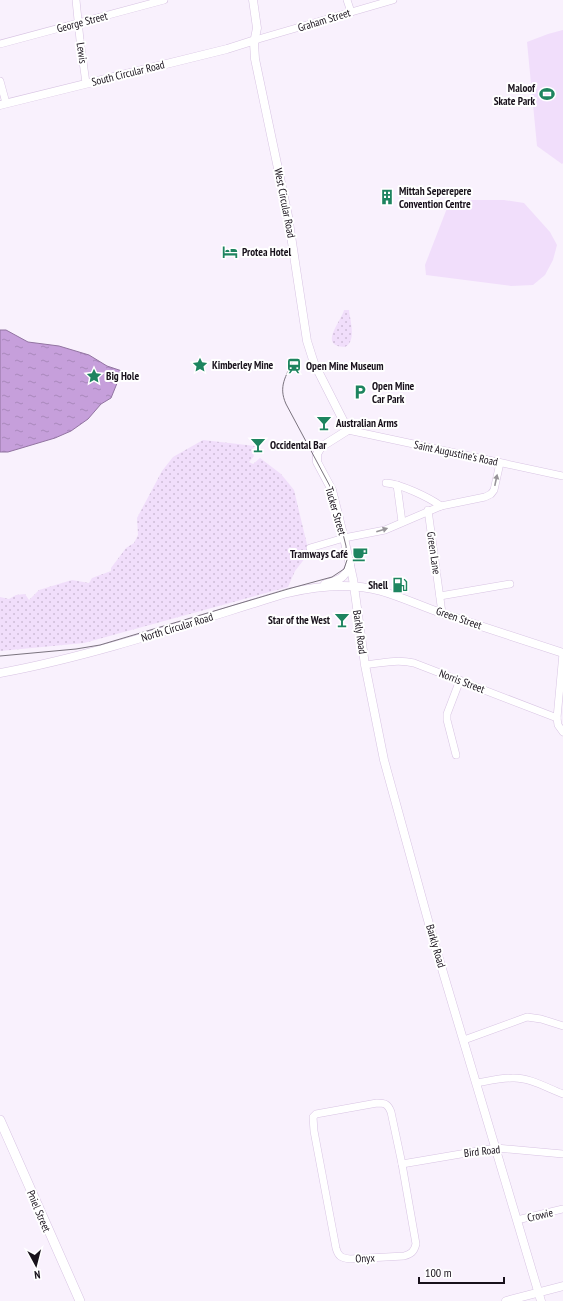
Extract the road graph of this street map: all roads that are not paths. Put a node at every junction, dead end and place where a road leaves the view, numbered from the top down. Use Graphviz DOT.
graph roads {
  1 [pos="76,0"];
  2 [pos="164,0"];
  3 [pos="253,0"];
  4 [pos="347,0"];
  5 [pos="393,0"];
  6 [pos="351,12"];
  7 [pos="78,23"];
  8 [pos="255,40"];
  9 [pos="0,44"];
  10 [pos="0,82"];
  11 [pos="86,83"];
  12 [pos="3,104"];
  13 [pos="348,430"];
  14 [pos="500,463"];
  15 [pos="563,476"];
  16 [pos="386,483"];
  17 [pos="397,485"];
  18 [pos="441,506"];
  19 [pos="428,510"];
  20 [pos="402,522"];
  21 [pos="344,538"];
  22 [pos="310,548"];
  23 [pos="350,565"];
  24 [pos="510,584"];
  25 [pos="354,586"];
  26 [pos="301,590"];
  27 [pos="440,596"];
  28 [pos="442,613"];
  29 [pos="563,653"];
  30 [pos="365,665"];
  31 [pos="0,673"];
  32 [pos="460,680"];
  33 [pos="557,718"];
  34 [pos="563,732"];
  35 [pos="456,755"];
  36 [pos="563,1026"];
  37 [pos="464,1040"];
  38 [pos="477,1084"];
  39 [pos="563,1094"];
  40 [pos="0,1120"];
  41 [pos="496,1148"];
  42 [pos="563,1154"];
  43 [pos="402,1164"];
  44 [pos="563,1210"];
  45 [pos="517,1220"];
  46 [pos="563,1286"];
  47 [pos="540,1297"];
  48 [pos="80,1301"];
  49 [pos="506,1301"];
  1 -- 7 [label="street, Lewis"];
  2 -- 7 [label="street, George Street"];
  3 -- 8 [label="street, West Circular Road"];
  4 -- 6 [label="street"];
  5 -- 6 [label="street, Graham Street"];
  6 -- 8 [label="street, Graham Street"];
  7 -- 9 [label="street, George Street"];
  7 -- 11 [label="street, Lewis"];
  8 -- 11 [label="street, South Circular Road"];
  8 -- 13 [label="street, West Circular Road"];
  10 -- 12 [label="street"];
  11 -- 12 [label="street, South Circular Road"];
  13 -- 14 [label="street, Saint Augustine's Road"];
  13 -- 21 [label="street, Tucker Street"];
  14 -- 15 [label="street, Saint Augustine's Road"];
  18 -- 14 [label="street, one-way"];
  16 -- 17 [label="street"];
  17 -- 18 [label="street"];
  17 -- 20 [label="street"];
  18 -- 19 [label="street"];
  19 -- 20 [label="street"];
  19 -- 27 [label="street, Green Lane"];
  21 -- 20 [label="street, one-way"];
  21 -- 22 [label="street"];
  21 -- 23 [label="street, Tucker Street"];
  23 -- 25 [label="street, Tucker Street"];
  23 -- 26 [label="street"];
  24 -- 27 [label="street"];
  25 -- 26 [label="street, North Circular Road"];
  25 -- 28 [label="street, Green Street"];
  25 -- 30 [label="street, Barkly Road"];
  26 -- 31 [label="street, North Circular Road"];
  27 -- 28 [label="street, Green Lane"];
  28 -- 29 [label="street, Green Street"];
  29 -- 33 [label="street"];
  30 -- 32 [label="street, Norris Street"];
  30 -- 37 [label="street, Barkly Road"];
  32 -- 33 [label="street, Norris Street"];
  32 -- 35 [label="street"];
  33 -- 34 [label="street"];
  36 -- 37 [label="street"];
  37 -- 38 [label="street, Barkly Road"];
  38 -- 39 [label="street"];
  38 -- 41 [label="street, Barkly Road"];
  40 -- 48 [label="main road, Pniel Street"];
  41 -- 42 [label="street, Bird Road"];
  41 -- 43 [label="street, Bird Road"];
  41 -- 45 [label="street, Barkly Road"];
  43 -- 43 [label="street, Onyx"];
  44 -- 45 [label="street, Crowie"];
  45 -- 47 [label="street, Barkly Road"];
  46 -- 47 [label="street"];
  47 -- 49 [label="street"];
}
